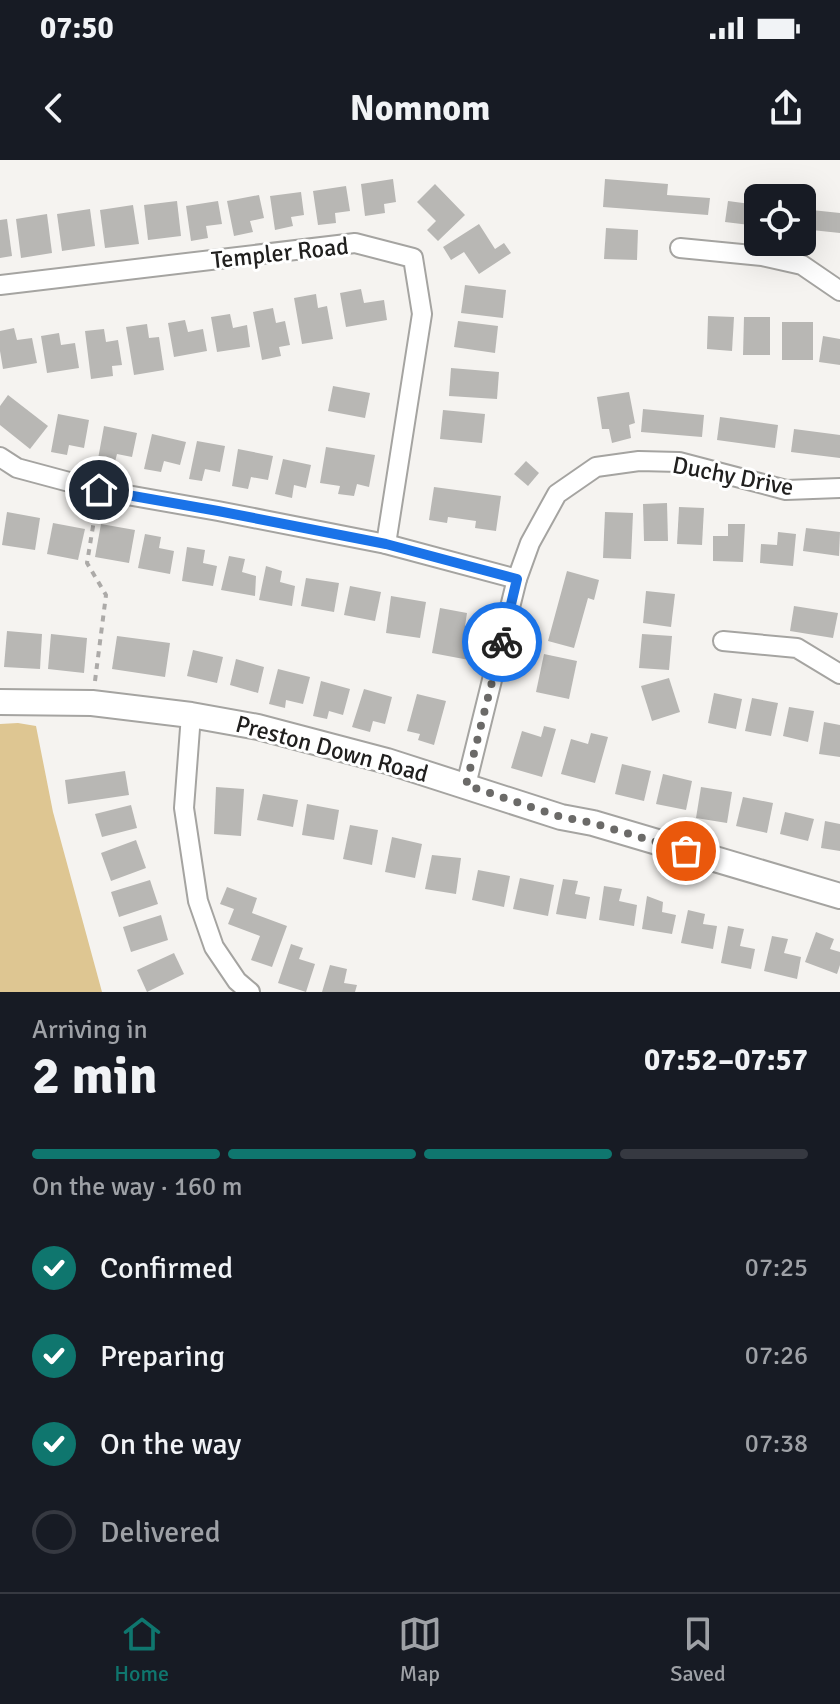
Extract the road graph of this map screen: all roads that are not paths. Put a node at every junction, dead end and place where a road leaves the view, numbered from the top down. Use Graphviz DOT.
graph roads {
  1 [pos="680,248"];
  2 [pos="0,285"];
  3 [pos="840,291"];
  4 [pos="0,457"];
  5 [pos="840,488"];
  6 [pos="386,544"];
  7 [pos="517,579"];
  8 [pos="723,641"];
  9 [pos="840,674"];
  10 [pos="0,702"];
  11 [pos="191,715"];
  12 [pos="466,785"];
  13 [pos="840,896"];
  14 [pos="250,992"];
  1 -- 3 [label="street"];
  2 -- 6 [label="street, Templer Road"];
  4 -- 6 [label="street"];
  5 -- 7 [label="street, Duchy Drive"];
  6 -- 7 [label="street"];
  7 -- 12 [label="street, Duchy Drive"];
  8 -- 9 [label="street"];
  10 -- 11 [label="street, Preston Down Road"];
  11 -- 12 [label="street, Preston Down Road"];
  11 -- 14 [label="street"];
  12 -- 13 [label="street, Preston Down Road"];
}
